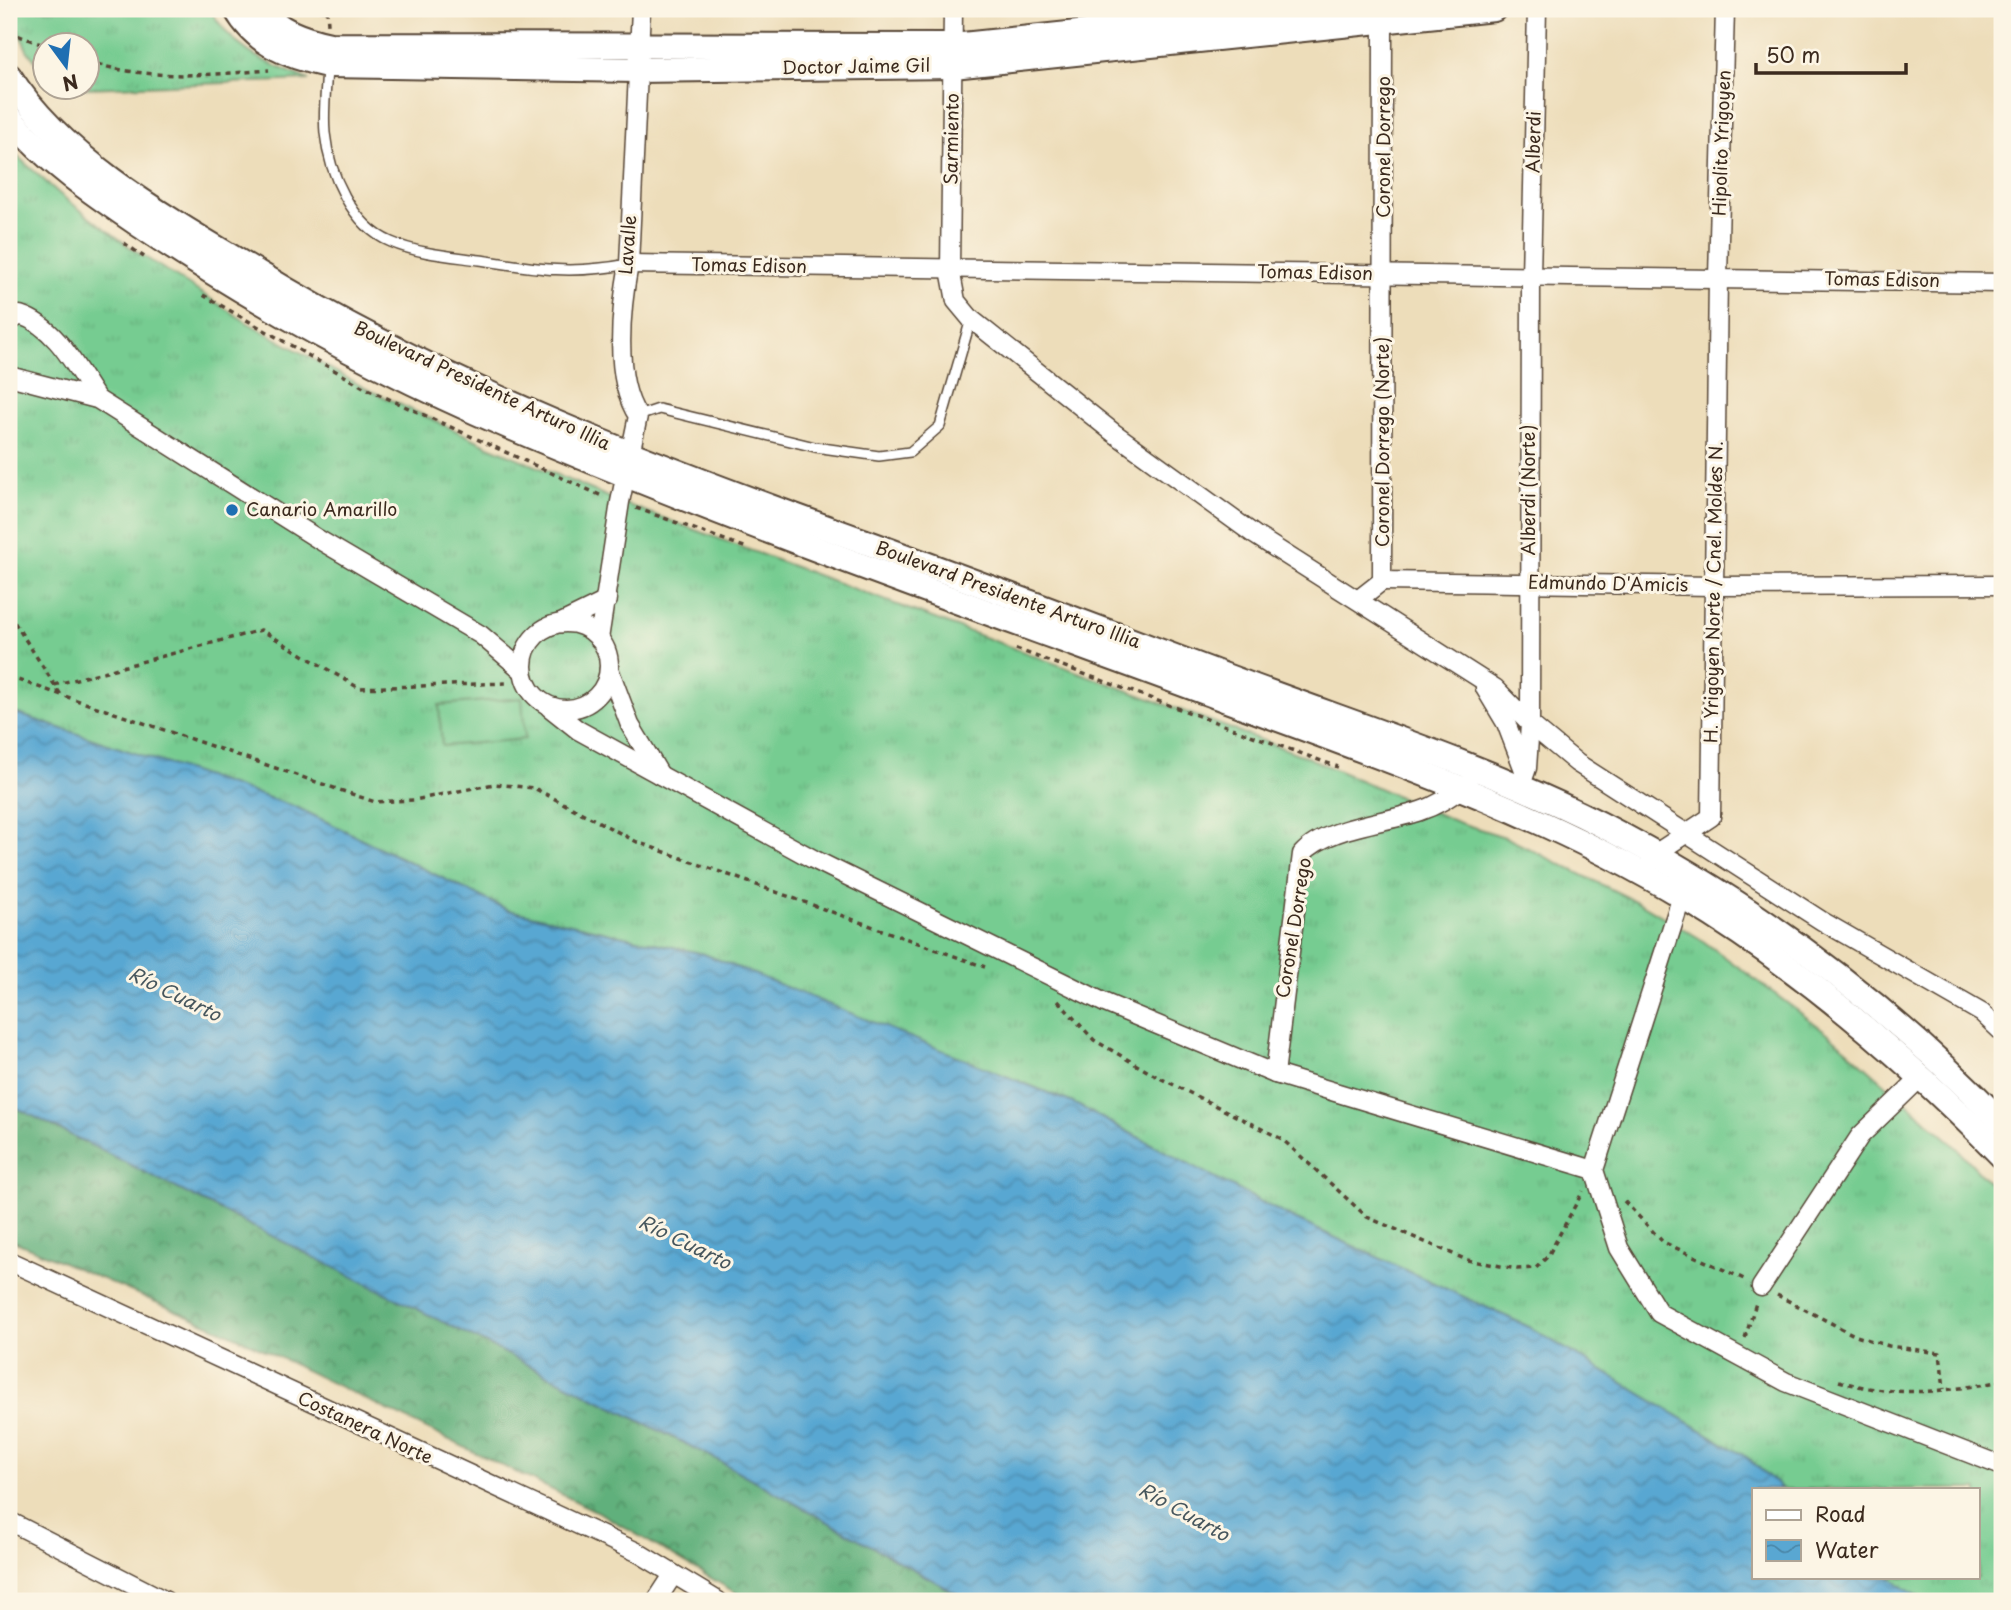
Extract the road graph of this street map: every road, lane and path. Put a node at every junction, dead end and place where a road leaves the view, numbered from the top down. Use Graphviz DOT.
graph roads {
  1 [pos="236,9"];
  2 [pos="260,9"];
  3 [pos="310,9"];
  4 [pos="641,9"];
  5 [pos="953,9"];
  6 [pos="1305,9"];
  7 [pos="1494,9"];
  8 [pos="1537,9"];
  9 [pos="1726,9"];
  10 [pos="327,11"];
  11 [pos="1238,20"];
  12 [pos="1383,20"];
  13 [pos="9,32"];
  14 [pos="32,41"];
  15 [pos="953,56"];
  16 [pos="638,58"];
  17 [pos="102,64"];
  18 [pos="327,65"];
  19 [pos="280,69"];
  20 [pos="9,76"];
  21 [pos="9,117"];
  22 [pos="121,241"];
  23 [pos="154,263"];
  24 [pos="629,264"];
  25 [pos="950,269"];
  26 [pos="1384,273"];
  27 [pos="1531,276"];
  28 [pos="1718,277"];
  29 [pos="2002,283"];
  30 [pos="201,293"];
  31 [pos="971,319"];
  32 [pos="9,321"];
  33 [pos="9,376"];
  34 [pos="97,399"];
  35 [pos="638,416"];
  36 [pos="628,465"];
  37 [pos="620,502"];
  38 [pos="748,549"];
  39 [pos="1382,581"];
  40 [pos="1528,583"];
  41 [pos="2002,585"];
  42 [pos="1714,586"];
  43 [pos="1359,599"];
  44 [pos="608,600"];
  45 [pos="9,614"];
  46 [pos="560,624"];
  47 [pos="481,635"];
  48 [pos="599,639"];
  49 [pos="1006,645"];
  50 [pos="526,649"];
  51 [pos="609,669"];
  52 [pos="9,677"];
  53 [pos="524,677"];
  54 [pos="1478,677"];
  55 [pos="54,685"];
  56 [pos="62,697"];
  57 [pos="549,707"];
  58 [pos="1530,724"];
  59 [pos="1343,768"];
  60 [pos="660,775"];
  61 [pos="1472,780"];
  62 [pos="1523,780"];
  63 [pos="1686,832"];
  64 [pos="1649,864"];
  65 [pos="1682,896"];
  66 [pos="986,967"];
  67 [pos="1057,1000"];
  68 [pos="2002,1031"];
  69 [pos="1275,1074"];
  70 [pos="1921,1077"];
  71 [pos="2002,1123"];
  72 [pos="2002,1156"];
  73 [pos="1594,1170"];
  74 [pos="1620,1197"];
  75 [pos="11,1267"];
  76 [pos="1761,1287"];
  77 [pos="1745,1347"];
  78 [pos="1836,1380"];
  79 [pos="2002,1381"];
  80 [pos="1944,1390"];
  81 [pos="2002,1466"];
  82 [pos="9,1521"];
  83 [pos="673,1575"];
  84 [pos="166,1601"];
  85 [pos="656,1601"];
  86 [pos="718,1601"];
  1 -- 18 [label="main road, Doctor Jaime Gil"];
  2 -- 16 [label="main road, Doctor Jaime Gil"];
  3 -- 10 [label="path"];
  4 -- 16 [label="street, Lavalle"];
  5 -- 15 [label="street, Sarmiento"];
  6 -- 11 [label="main road, Doctor Jaime Gil"];
  7 -- 12 [label="main road, Doctor Jaime Gil"];
  8 -- 27 [label="street, Alberdi"];
  9 -- 28 [label="street, Hipolito Yrigoyen"];
  11 -- 12 [label="main road, Doctor Jaime Gil"];
  11 -- 15 [label="main road, Doctor Jaime Gil"];
  12 -- 26 [label="street, Coronel Dorrego"];
  13 -- 14 [label="path"];
  15 -- 16 [label="main road, Doctor Jaime Gil"];
  15 -- 25 [label="street, Sarmiento"];
  16 -- 18 [label="main road, Doctor Jaime Gil"];
  16 -- 24 [label="street, Lavalle"];
  17 -- 19 [label="path"];
  18 -- 24 [label="lane"];
  20 -- 36 [label="main road, Boulevard Presidente Arturo Illia"];
  21 -- 36 [label="main road, Boulevard Presidente Arturo Illia"];
  22 -- 23 [label="path"];
  24 -- 25 [label="street, Tomas Edison"];
  24 -- 35 [label="street, Lavalle"];
  25 -- 26 [label="street, Tomas Edison"];
  25 -- 31 [label="street, Sarmiento"];
  26 -- 27 [label="street, Tomas Edison"];
  26 -- 39 [label="street, Coronel Dorrego (Norte)"];
  27 -- 28 [label="street, Tomas Edison"];
  27 -- 40 [label="street, Alberdi (Norte)"];
  28 -- 29 [label="street, Tomas Edison"];
  28 -- 42 [label="street, H. Yrigoyen Norte / Cnel. Moldes N."];
  30 -- 37 [label="path"];
  31 -- 35 [label="lane"];
  31 -- 43 [label="street"];
  32 -- 34 [label="street"];
  33 -- 34 [label="street"];
  34 -- 47 [label="street"];
  35 -- 36 [label="street"];
  36 -- 37 [label="street"];
  36 -- 61 [label="main road, Boulevard Presidente Arturo Illia"];
  37 -- 38 [label="path"];
  37 -- 44 [label="street"];
  39 -- 40 [label="street, Edmundo D'Amicis"];
  39 -- 43 [label="street"];
  40 -- 42 [label="street, Edmundo D'Amicis"];
  40 -- 58 [label="street, Alberdi (Norte)"];
  41 -- 42 [label="street, Edmundo D'Amicis"];
  42 -- 63 [label="street, H. Yrigoyen Norte / Cnel. Moldes N."];
  43 -- 54 [label="street"];
  44 -- 46 [label="street"];
  44 -- 48 [label="street"];
  45 -- 55 [label="path"];
  46 -- 48 [label="street"];
  46 -- 50 [label="street"];
  47 -- 50 [label="street"];
  47 -- 53 [label="street"];
  48 -- 51 [label="street"];
  49 -- 59 [label="path"];
  50 -- 53 [label="street"];
  51 -- 57 [label="street"];
  51 -- 60 [label="street"];
  52 -- 56 [label="path"];
  53 -- 55 [label="path"];
  53 -- 57 [label="street"];
  54 -- 58 [label="street"];
  54 -- 62 [label="street"];
  55 -- 56 [label="path"];
  56 -- 66 [label="path"];
  57 -- 60 [label="street"];
  58 -- 62 [label="street, Alberdi (Norte)"];
  58 -- 63 [label="street"];
  60 -- 69 [label="street"];
  61 -- 62 [label="main road, Boulevard Presidente Arturo Illia"];
  61 -- 64 [label="main road, Boulevard Presidente Arturo Illia"];
  61 -- 69 [label="street, Coronel Dorrego"];
  62 -- 64 [label="main road, Boulevard Presidente Arturo Illia"];
  63 -- 64 [label="street, H. Yrigoyen Norte / Cnel. Moldes N."];
  63 -- 68 [label="street"];
  64 -- 65 [label="main road, Boulevard Presidente Arturo Illia"];
  64 -- 71 [label="main road, Boulevard Presidente Arturo Illia"];
  65 -- 70 [label="main road, Boulevard Presidente Arturo Illia"];
  65 -- 73 [label="street"];
  67 -- 73 [label="path"];
  69 -- 73 [label="street"];
  70 -- 72 [label="main road, Boulevard Presidente Arturo Illia"];
  70 -- 76 [label="street"];
  73 -- 81 [label="street"];
  74 -- 76 [label="path"];
  75 -- 83 [label="street, Costanera Norte"];
  76 -- 77 [label="path"];
  76 -- 80 [label="path"];
  78 -- 80 [label="path"];
  79 -- 80 [label="path"];
  82 -- 84 [label="street"];
  83 -- 85 [label="street"];
  83 -- 86 [label="street, Costanera Norte"];
}
